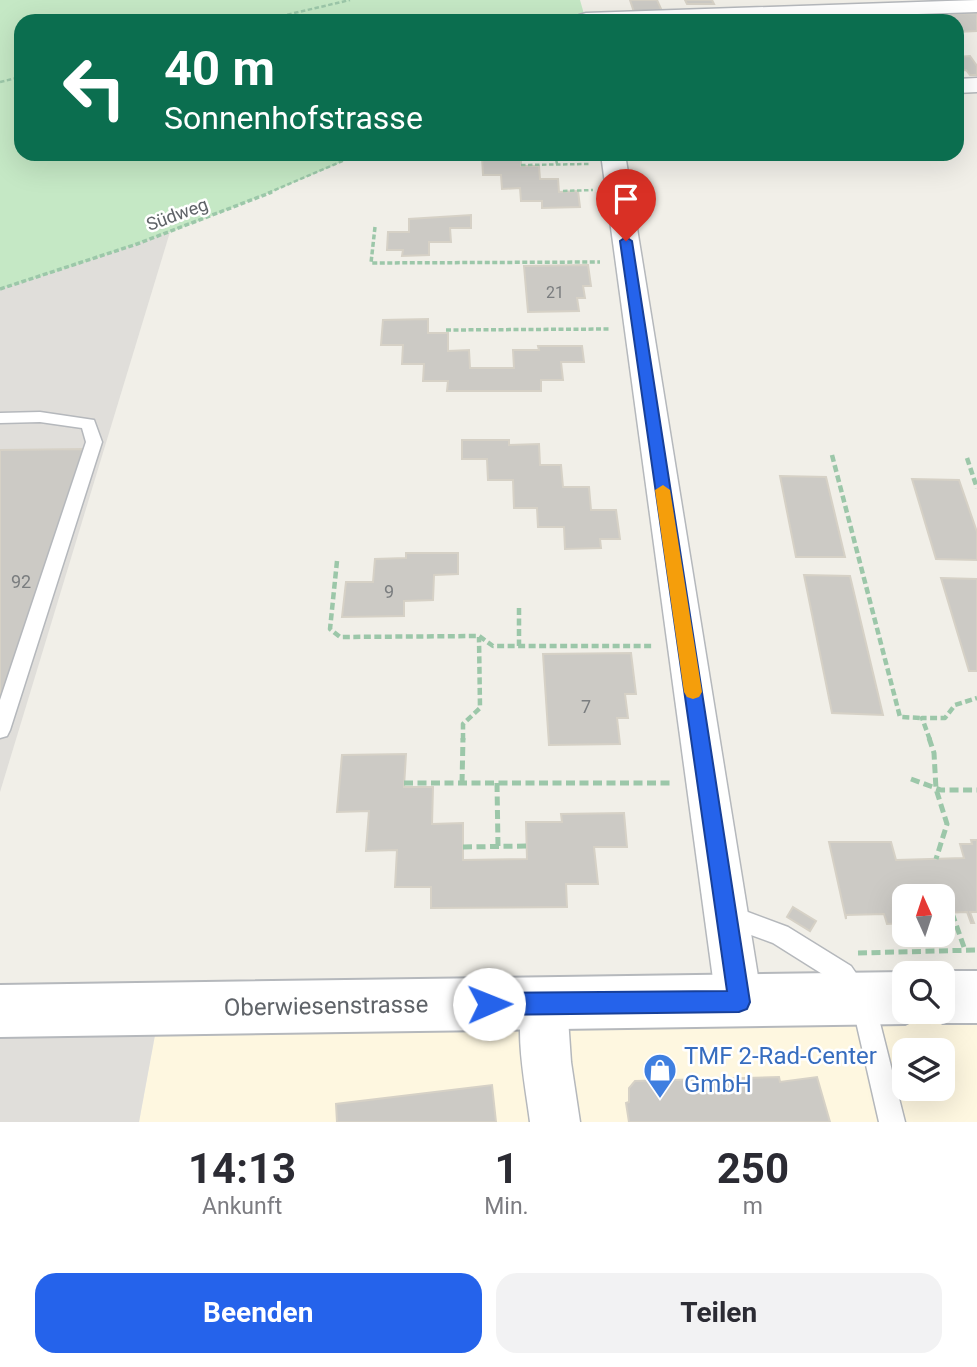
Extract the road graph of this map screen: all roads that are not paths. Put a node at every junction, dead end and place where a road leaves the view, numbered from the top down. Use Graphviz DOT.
graph roads {
  1 [pos="977,6"];
  2 [pos="584,13"];
  3 [pos="613,161"];
  4 [pos="0,418"];
  5 [pos="0,730"];
  6 [pos="727,915"];
  7 [pos="971,974"];
  8 [pos="874,984"];
  9 [pos="955,988"];
  10 [pos="739,1002"];
  11 [pos="544,1003"];
  12 [pos="0,1011"];
  13 [pos="555,1122"];
  14 [pos="892,1122"];
  1 -- 2 [label="street"];
  3 -- 6 [label="street"];
  4 -- 5 [label="lane"];
  6 -- 8 [label="lane"];
  6 -- 10 [label="street"];
  7 -- 9 [label="street"];
  8 -- 10 [label="street, Oberwiesenstrasse"];
  8 -- 14 [label="lane"];
  10 -- 11 [label="street, Oberwiesenstrasse"];
  11 -- 12 [label="street, Oberwiesenstrasse"];
  11 -- 13 [label="street"];
}
